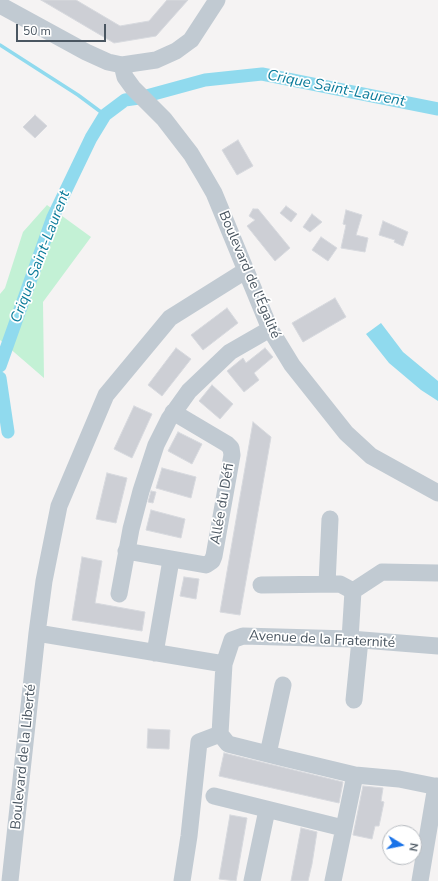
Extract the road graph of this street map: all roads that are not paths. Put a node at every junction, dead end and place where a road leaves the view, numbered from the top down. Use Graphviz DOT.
graph roads {
  1 [pos="218,0"];
  2 [pos="0,5"];
  3 [pos="122,65"];
  4 [pos="245,271"];
  5 [pos="270,330"];
  6 [pos="173,412"];
  7 [pos="438,493"];
  8 [pos="330,519"];
  9 [pos="126,551"];
  10 [pos="170,560"];
  11 [pos="438,573"];
  12 [pos="327,584"];
  13 [pos="261,585"];
  14 [pos="353,591"];
  15 [pos="119,594"];
  16 [pos="37,633"];
  17 [pos="355,640"];
  18 [pos="438,646"];
  19 [pos="155,653"];
  20 [pos="224,664"];
  21 [pos="283,685"];
  22 [pos="354,700"];
  23 [pos="220,734"];
  24 [pos="268,754"];
  25 [pos="355,775"];
  26 [pos="437,787"];
  27 [pos="214,796"];
  28 [pos="266,810"];
  29 [pos="343,828"];
  30 [pos="433,840"];
  31 [pos="10,881"];
  32 [pos="182,881"];
  33 [pos="252,881"];
  34 [pos="333,881"];
  35 [pos="420,881"];
  1 -- 3 [label="street"];
  2 -- 3 [label="street"];
  3 -- 4 [label="street, Boulevard de l'Égalité"];
  4 -- 5 [label="street, Boulevard de l'Égalité"];
  4 -- 16 [label="street, Boulevard de la Liberté"];
  5 -- 6 [label="street"];
  5 -- 7 [label="street, Boulevard de l'Égalité"];
  6 -- 9 [label="street"];
  6 -- 10 [label="street, Allée du Défi"];
  8 -- 12 [label="street"];
  9 -- 10 [label="street, Allée du Défi"];
  9 -- 15 [label="street"];
  10 -- 19 [label="street"];
  11 -- 14 [label="street"];
  12 -- 13 [label="street"];
  12 -- 14 [label="street"];
  14 -- 17 [label="street"];
  16 -- 19 [label="street"];
  16 -- 31 [label="street, Boulevard de la Liberté"];
  17 -- 18 [label="street, Avenue de la Fraternité"];
  17 -- 20 [label="street, Avenue de la Fraternité"];
  17 -- 22 [label="street"];
  19 -- 20 [label="street"];
  20 -- 23 [label="street"];
  21 -- 24 [label="street"];
  23 -- 24 [label="street"];
  23 -- 32 [label="street"];
  24 -- 25 [label="street"];
  25 -- 26 [label="street"];
  25 -- 29 [label="street"];
  26 -- 30 [label="street"];
  27 -- 28 [label="street"];
  28 -- 29 [label="street"];
  28 -- 33 [label="street"];
  29 -- 34 [label="street"];
  30 -- 35 [label="street"];
}
